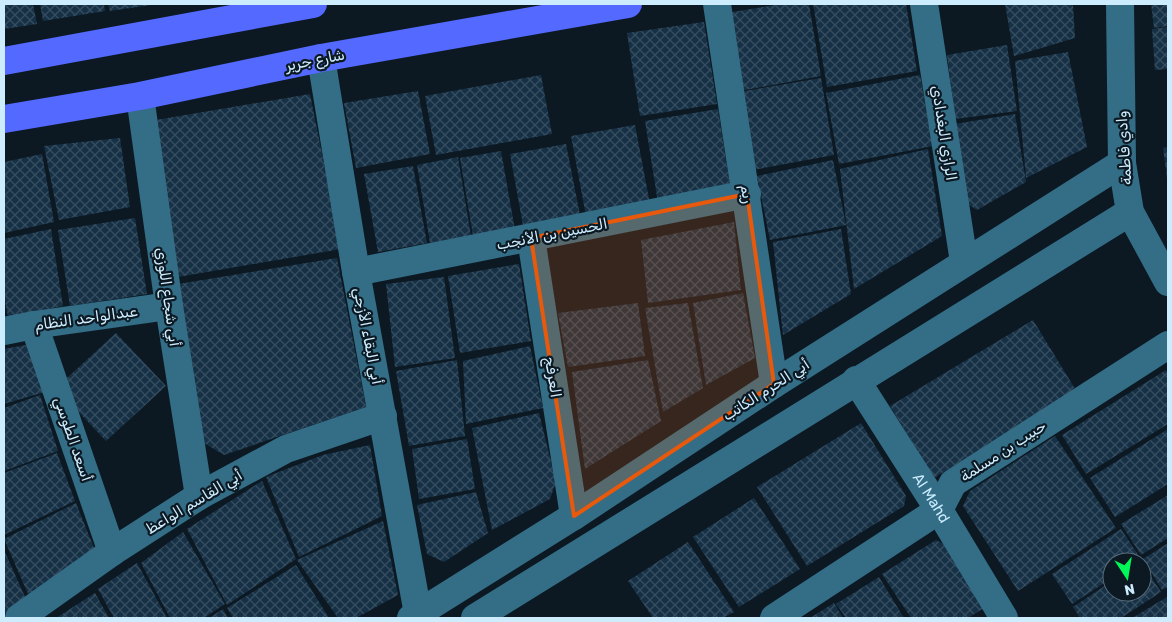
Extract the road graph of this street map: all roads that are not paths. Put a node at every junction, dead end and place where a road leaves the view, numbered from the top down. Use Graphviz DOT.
graph roads {
  1 [pos="307,4"];
  2 [pos="628,4"];
  3 [pos="717,4"];
  4 [pos="924,4"];
  5 [pos="1120,4"];
  6 [pos="321,58"];
  7 [pos="4,61"];
  8 [pos="140,96"];
  9 [pos="4,119"];
  10 [pos="1122,163"];
  11 [pos="747,194"];
  12 [pos="1130,212"];
  13 [pos="531,238"];
  14 [pos="964,262"];
  15 [pos="356,272"];
  16 [pos="1168,282"];
  17 [pos="169,306"];
  18 [pos="34,325"];
  19 [pos="4,331"];
  20 [pos="1168,345"];
  21 [pos="856,380"];
  22 [pos="774,384"];
  23 [pos="383,416"];
  24 [pos="199,496"];
  25 [pos="939,510"];
  26 [pos="574,516"];
  27 [pos="112,552"];
  28 [pos="415,616"];
  29 [pos="19,618"];
  30 [pos="475,618"];
  31 [pos="774,618"];
  32 [pos="1004,618"];
  1 -- 7 [label="main road"];
  2 -- 6 [label="main road, شارع جرير"];
  3 -- 11 [label="street, ريم"];
  4 -- 14 [label="street, الرازي البغدادي"];
  5 -- 10 [label="street, وادي فاطمة"];
  6 -- 8 [label="main road, شارع جرير"];
  6 -- 15 [label="street, أبي البقاء الأزجي"];
  8 -- 9 [label="main road, شارع جرير"];
  8 -- 17 [label="street, أبي شجاع اللوزي"];
  10 -- 12 [label="street, وادي فاطمة"];
  10 -- 14 [label="street, أبي الحرم الكاتب"];
  11 -- 13 [label="street, الحسين بن الأنجب"];
  11 -- 22 [label="street, ريم"];
  12 -- 16 [label="street, وادي فاطمة"];
  12 -- 21 [label="street"];
  13 -- 15 [label="street, الحسين بن الأنجب"];
  13 -- 26 [label="street, العرفج"];
  14 -- 22 [label="street, أبي الحرم الكاتب"];
  15 -- 23 [label="street, أبي البقاء الأزجي"];
  17 -- 18 [label="street, عبدالواحد النظام"];
  17 -- 24 [label="street, أبي شجاع اللوزي"];
  18 -- 19 [label="street, عبدالواحد النظام"];
  18 -- 27 [label="street, أسعد الطوسي"];
  20 -- 25 [label="street, حبيب بن مسلمة"];
  21 -- 25 [label="street, Al Mahd"];
  21 -- 30 [label="street"];
  22 -- 26 [label="street, أبي الحرم الكاتب"];
  23 -- 24 [label="street, أبي القاسم الواعظ"];
  23 -- 28 [label="street, أبي البقاء الأزجي"];
  24 -- 27 [label="street, أبي القاسم الواعظ"];
  25 -- 31 [label="street, حبيب بن مسلمة"];
  25 -- 32 [label="street, Al Mahd"];
  26 -- 28 [label="street, أبي الحرم الكاتب"];
  27 -- 29 [label="street, أبي القاسم الواعظ"];
}
